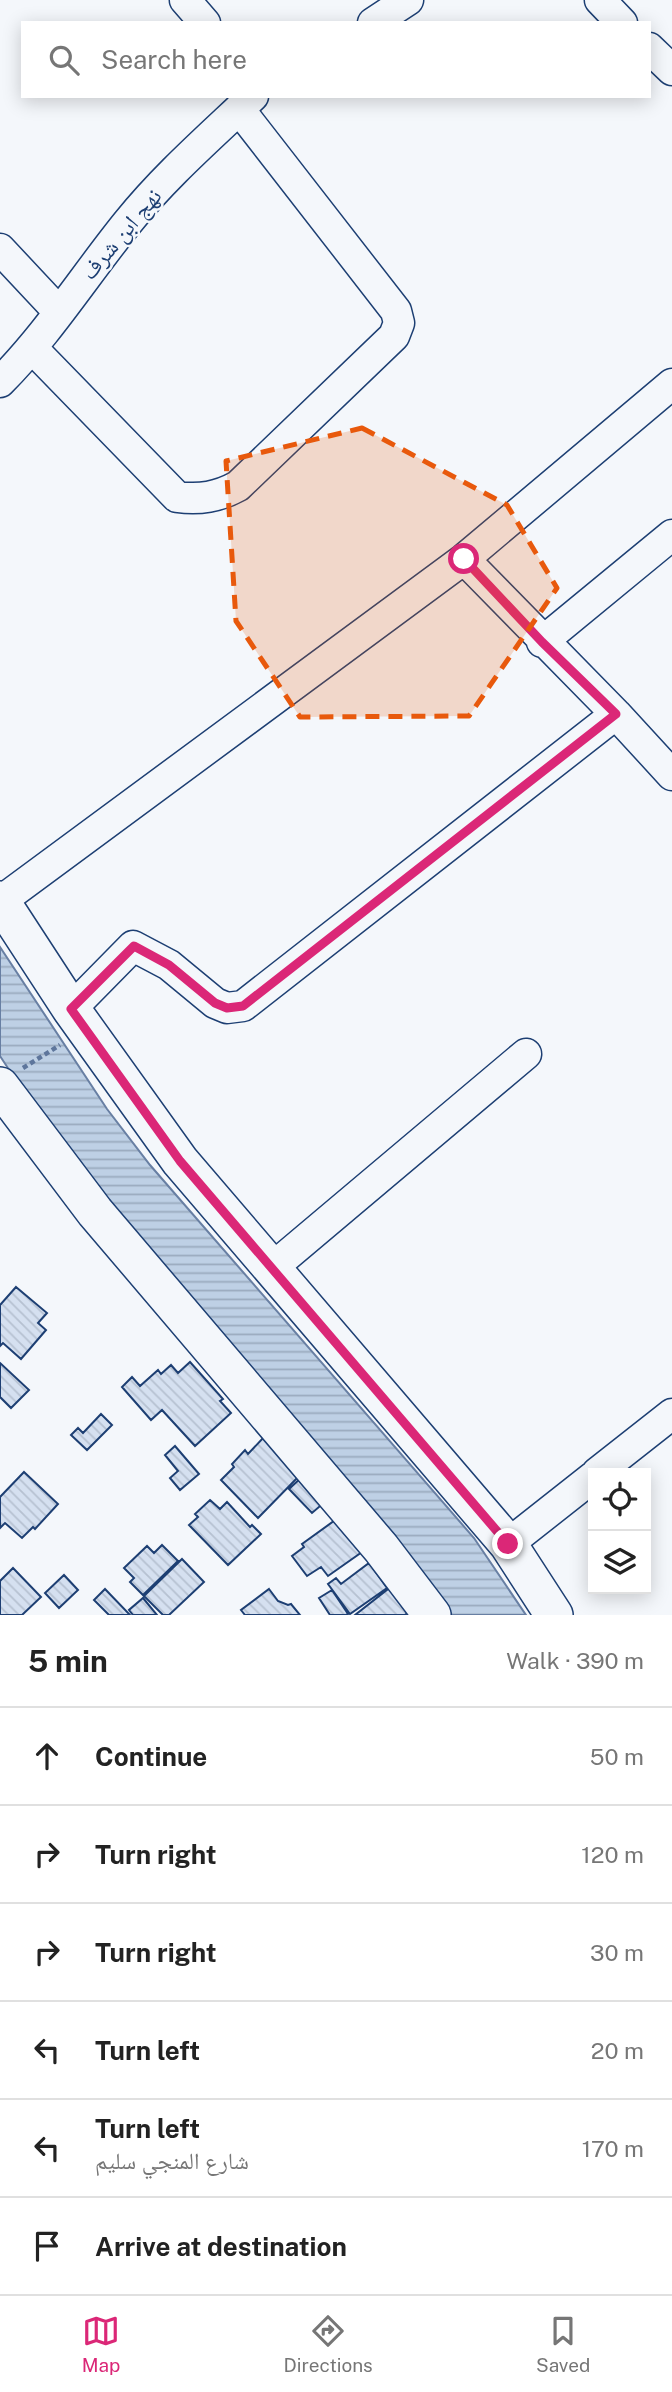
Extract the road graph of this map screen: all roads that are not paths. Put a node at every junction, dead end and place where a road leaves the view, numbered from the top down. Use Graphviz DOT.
graph roads {
  1 [pos="185,0"];
  2 [pos="408,0"];
  3 [pos="600,0"];
  4 [pos="203,21"];
  5 [pos="376,21"];
  6 [pos="620,21"];
  7 [pos="651,50"];
  8 [pos="672,70"];
  9 [pos="246,103"];
  10 [pos="0,249"];
  11 [pos="58,311"];
  12 [pos="32,348"];
  13 [pos="0,382"];
  14 [pos="672,384"];
  15 [pos="672,535"];
  16 [pos="464,559"];
  17 [pos="542,642"];
  18 [pos="616,714"];
  19 [pos="672,775"];
  20 [pos="0,901"];
  21 [pos="68,1026"];
  22 [pos="526,1054"];
  23 [pos="10,1078"];
  24 [pos="272,1268"];
  25 [pos="672,1414"];
  26 [pos="603,1468"];
  27 [pos="588,1481"];
  28 [pos="508,1544"];
  29 [pos="432,1615"];
  30 [pos="554,1615"];
  1 -- 4 [label="street"];
  2 -- 5 [label="street"];
  3 -- 6 [label="street"];
  7 -- 8 [label="street"];
  9 -- 11 [label="street, نهج ابن شرف"];
  9 -- 12 [label="street"];
  10 -- 11 [label="street"];
  11 -- 12 [label="street, نهج ابن شرف"];
  12 -- 13 [label="street, نهج ابن شرف"];
  14 -- 16 [label="street"];
  15 -- 17 [label="street"];
  16 -- 17 [label="street"];
  16 -- 20 [label="street"];
  17 -- 18 [label="street"];
  18 -- 19 [label="street"];
  18 -- 21 [label="street"];
  20 -- 21 [label="main road"];
  21 -- 24 [label="main road"];
  22 -- 24 [label="street"];
  23 -- 29 [label="main road"];
  24 -- 28 [label="main road"];
  25 -- 26 [label="street"];
  27 -- 28 [label="street"];
  28 -- 30 [label="main road"];
}
